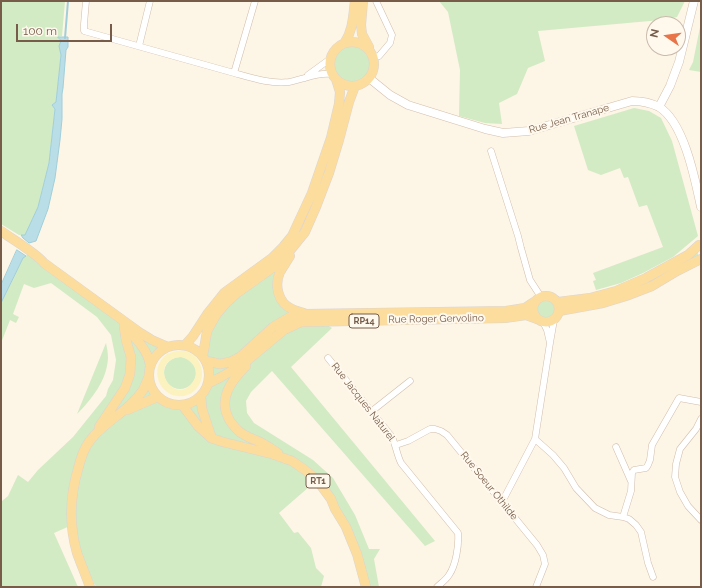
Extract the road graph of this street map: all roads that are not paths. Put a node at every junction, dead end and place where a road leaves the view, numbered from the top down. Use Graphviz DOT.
graph roads {
  1 [pos="86,1"];
  2 [pos="150,1"];
  3 [pos="255,1"];
  4 [pos="355,1"];
  5 [pos="363,1"];
  6 [pos="376,1"];
  7 [pos="694,1"];
  8 [pos="345,42"];
  9 [pos="139,46"];
  10 [pos="369,49"];
  11 [pos="374,58"];
  12 [pos="330,60"];
  13 [pos="234,73"];
  14 [pos="334,77"];
  15 [pos="305,78"];
  16 [pos="369,78"];
  17 [pos="355,86"];
  18 [pos="659,107"];
  19 [pos="491,151"];
  20 [pos="701,207"];
  21 [pos="1,231"];
  22 [pos="305,232"];
  23 [pos="700,246"];
  24 [pos="701,259"];
  25 [pos="538,299"];
  26 [pos="559,307"];
  27 [pos="109,310"];
  28 [pos="305,314"];
  29 [pos="554,320"];
  30 [pos="540,321"];
  31 [pos="124,326"];
  32 [pos="550,343"];
  33 [pos="268,344"];
  34 [pos="185,345"];
  35 [pos="168,347"];
  36 [pos="204,358"];
  37 [pos="328,358"];
  38 [pos="150,365"];
  39 [pos="149,376"];
  40 [pos="410,381"];
  41 [pos="209,383"];
  42 [pos="158,397"];
  43 [pos="201,397"];
  44 [pos="701,402"];
  45 [pos="184,406"];
  46 [pos="372,411"];
  47 [pos="118,414"];
  48 [pos="701,419"];
  49 [pos="698,431"];
  50 [pos="211,438"];
  51 [pos="91,439"];
  52 [pos="535,439"];
  53 [pos="396,445"];
  54 [pos="616,447"];
  55 [pos="292,461"];
  56 [pos="632,482"];
  57 [pos="502,502"];
  58 [pos="623,517"];
  59 [pos="701,520"];
  60 [pos="653,576"];
  61 [pos="90,587"];
  62 [pos="366,587"];
  63 [pos="437,587"];
  64 [pos="536,587"];
  1 -- 9 [label="street"];
  2 -- 9 [label="street"];
  3 -- 13 [label="street"];
  4 -- 8 [label="main road"];
  5 -- 10 [label="main road"];
  6 -- 11 [label="street"];
  7 -- 18 [label="main road"];
  8 -- 10 [label="main road"];
  8 -- 12 [label="main road"];
  9 -- 13 [label="street"];
  10 -- 11 [label="main road"];
  11 -- 16 [label="main road"];
  12 -- 14 [label="main road"];
  12 -- 15 [label="street"];
  13 -- 15 [label="street"];
  14 -- 15 [label="street"];
  14 -- 17 [label="main road"];
  14 -- 34 [label="main road"];
  16 -- 17 [label="main road"];
  16 -- 18 [label="main road, Rue Jean Tranape"];
  17 -- 22 [label="main road"];
  18 -- 20 [label="main road"];
  19 -- 25 [label="street"];
  21 -- 27 [label="main road"];
  22 -- 28 [label="main road"];
  22 -- 36 [label="main road"];
  23 -- 26 [label="main road"];
  24 -- 26 [label="main road"];
  25 -- 26 [label="main road"];
  25 -- 28 [label="main road, Rue Roger Gervolino / RP14"];
  25 -- 30 [label="main road"];
  26 -- 29 [label="main road"];
  27 -- 31 [label="main road"];
  27 -- 35 [label="main road"];
  28 -- 36 [label="main road, Rue Roger Gervolino / RP14"];
  29 -- 30 [label="main road"];
  29 -- 32 [label="street"];
  30 -- 32 [label="street"];
  30 -- 33 [label="main road, Rue Roger Gervolino / RP14"];
  31 -- 38 [label="main road"];
  31 -- 51 [label="main road"];
  32 -- 52 [label="street"];
  33 -- 41 [label="main road, Rue Roger Gervolino / RP14"];
  33 -- 55 [label="main road"];
  34 -- 35 [label="main road"];
  34 -- 36 [label="main road"];
  35 -- 38 [label="main road"];
  36 -- 41 [label="main road"];
  37 -- 46 [label="street, Rue Jacques Naturel"];
  38 -- 39 [label="main road"];
  39 -- 42 [label="main road"];
  39 -- 47 [label="main road"];
  40 -- 46 [label="street"];
  41 -- 43 [label="main road"];
  42 -- 45 [label="main road"];
  42 -- 47 [label="main road"];
  43 -- 45 [label="main road"];
  43 -- 50 [label="main road"];
  44 -- 56 [label="street"];
  45 -- 50 [label="main road, RT1"];
  46 -- 53 [label="street, Rue Jacques Naturel"];
  47 -- 51 [label="main road"];
  48 -- 49 [label="street"];
  49 -- 59 [label="street"];
  50 -- 55 [label="main road, RT1"];
  51 -- 61 [label="main road"];
  52 -- 57 [label="street"];
  52 -- 58 [label="street"];
  53 -- 57 [label="street, Rue Soeur Othilde"];
  53 -- 63 [label="street, Rue Jacques Naturel"];
  54 -- 56 [label="street"];
  55 -- 62 [label="main road, RT1"];
  56 -- 58 [label="street"];
  57 -- 64 [label="street, Rue Soeur Othilde"];
  58 -- 60 [label="street"];
}
